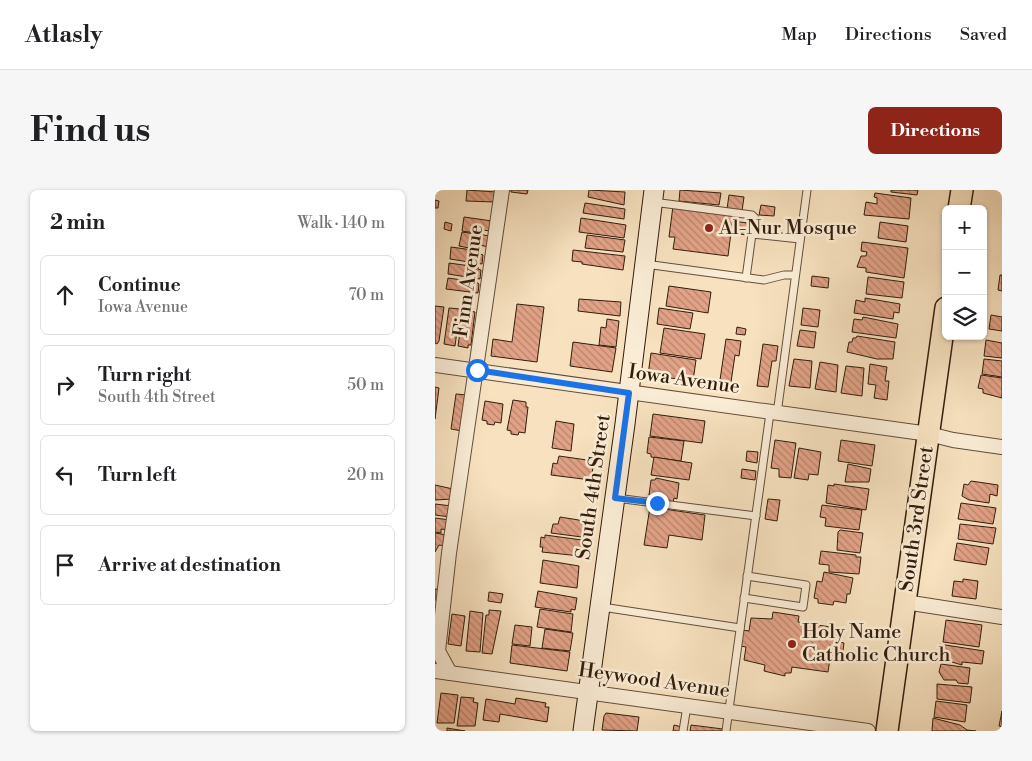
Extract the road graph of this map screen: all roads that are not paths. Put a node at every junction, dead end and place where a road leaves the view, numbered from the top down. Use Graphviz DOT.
graph roads {
  1 [pos="502,190"];
  2 [pos="807,190"];
  3 [pos="962,190"];
  4 [pos="654,196"];
  5 [pos="960,205"];
  6 [pos="752,234"];
  7 [pos="800,239"];
  8 [pos="644,264"];
  9 [pos="795,276"];
  10 [pos="745,278"];
  11 [pos="942,338"];
  12 [pos="435,365"];
  13 [pos="477,370"];
  14 [pos="629,393"];
  15 [pos="773,413"];
  16 [pos="929,434"];
  17 [pos="999,447"];
  18 [pos="615,498"];
  19 [pos="756,516"];
  20 [pos="747,576"];
  21 [pos="744,598"];
  22 [pos="905,602"];
  23 [pos="601,607"];
  24 [pos="1002,617"];
  25 [pos="740,628"];
  26 [pos="435,671"];
  27 [pos="450,673"];
  28 [pos="589,692"];
  29 [pos="687,706"];
  30 [pos="729,712"];
  31 [pos="583,731"];
  32 [pos="683,731"];
  33 [pos="726,731"];
  34 [pos="868,731"];
  35 [pos="887,731"];
  1 -- 13 [label="street, Finn Avenue"];
  2 -- 7 [label="lane"];
  3 -- 5 [label="main road"];
  4 -- 6 [label="lane"];
  4 -- 8 [label="main road, South 4th Street"];
  6 -- 7 [label="lane"];
  6 -- 10 [label="lane"];
  7 -- 9 [label="lane"];
  8 -- 10 [label="lane"];
  8 -- 14 [label="main road, South 4th Street"];
  9 -- 10 [label="lane"];
  9 -- 15 [label="lane"];
  11 -- 16 [label="main road, South 3rd Street"];
  12 -- 13 [label="street, Iowa Avenue"];
  13 -- 14 [label="street, Iowa Avenue"];
  13 -- 27 [label="street, Finn Avenue"];
  14 -- 15 [label="street, Iowa Avenue"];
  14 -- 18 [label="main road, South 4th Street"];
  15 -- 16 [label="street, Iowa Avenue"];
  15 -- 19 [label="lane"];
  16 -- 17 [label="street, Iowa Avenue"];
  16 -- 22 [label="main road, South 3rd Street"];
  18 -- 19 [label="lane"];
  18 -- 23 [label="main road, South 4th Street"];
  19 -- 20 [label="lane"];
  20 -- 21 [label="lane"];
  20 -- 21 [label="lane"];
  21 -- 25 [label="lane"];
  22 -- 24 [label="street"];
  22 -- 35 [label="main road, South 3rd Street"];
  23 -- 25 [label="lane"];
  23 -- 28 [label="main road, South 4th Street"];
  25 -- 30 [label="lane"];
  26 -- 27 [label="street, Heywood Avenue"];
  27 -- 28 [label="street, Heywood Avenue"];
  28 -- 29 [label="street, Heywood Avenue"];
  28 -- 31 [label="main road, South 4th Street"];
  29 -- 30 [label="street, Heywood Avenue"];
  29 -- 32 [label="lane"];
  30 -- 33 [label="lane"];
  30 -- 34 [label="street, Heywood Avenue"];
}
